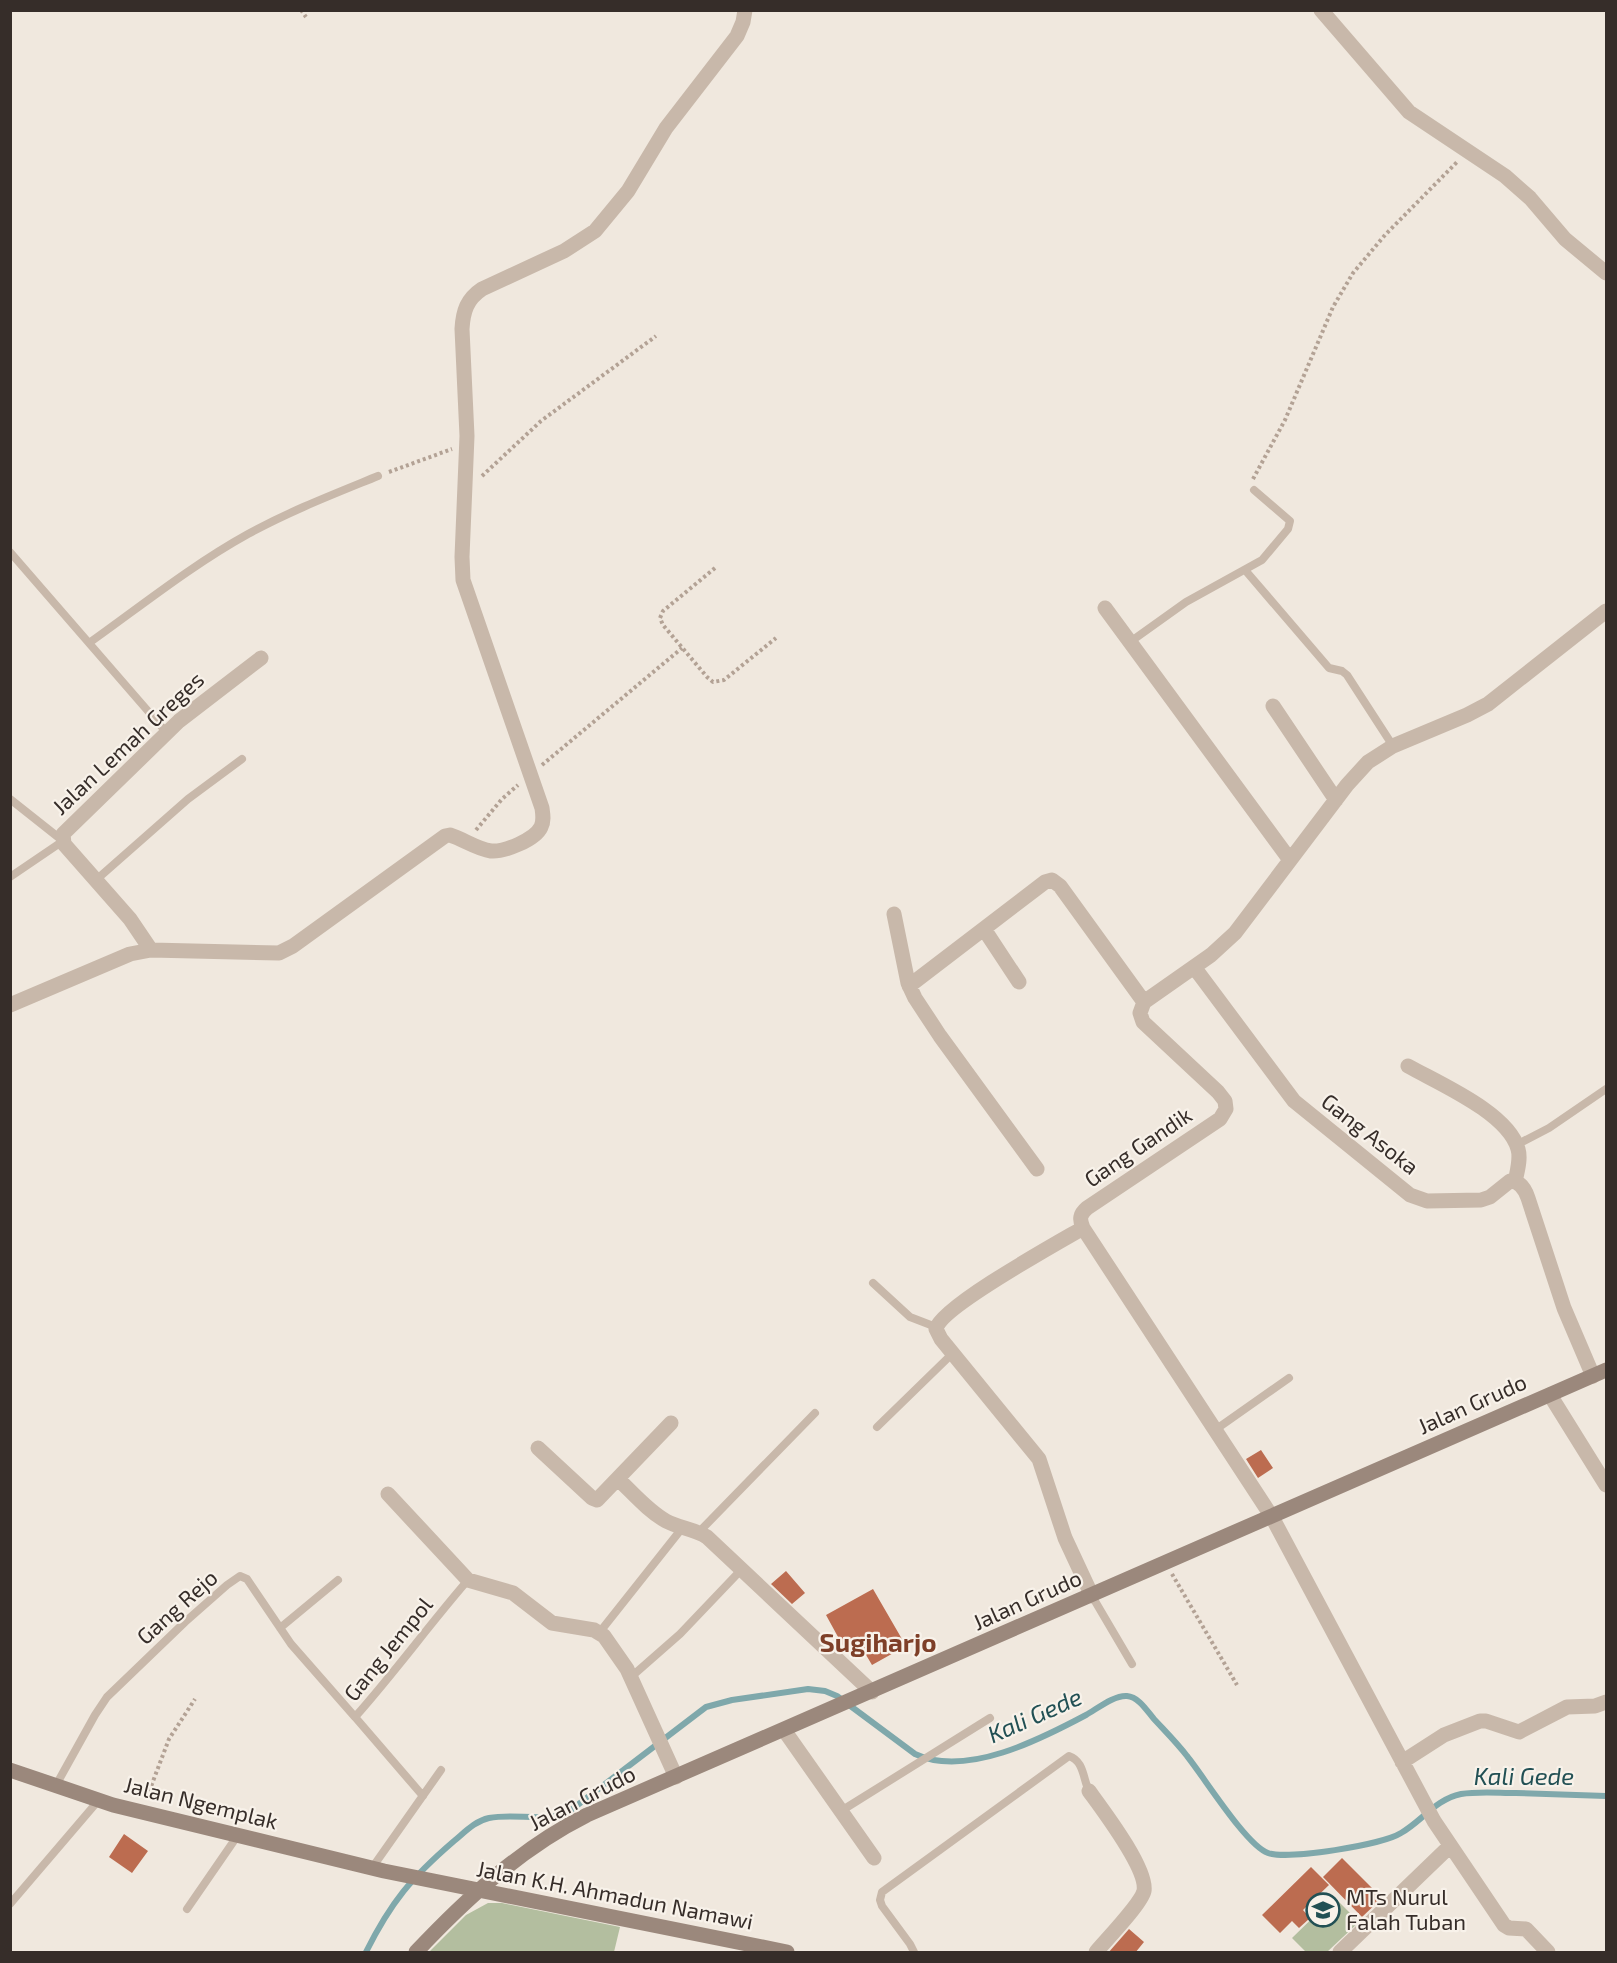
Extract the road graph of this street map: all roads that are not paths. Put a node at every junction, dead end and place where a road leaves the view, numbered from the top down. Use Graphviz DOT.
graph roads {
  1 [pos="745,10"];
  2 [pos="1321,10"];
  3 [pos="1606,273"];
  4 [pos="378,476"];
  5 [pos="1254,490"];
  6 [pos="10,552"];
  7 [pos="1245,570"];
  8 [pos="1105,608"];
  9 [pos="1606,611"];
  10 [pos="1130,642"];
  11 [pos="89,644"];
  12 [pos="261,658"];
  13 [pos="1273,706"];
  14 [pos="166,733"];
  15 [pos="1393,746"];
  16 [pos="242,759"];
  17 [pos="10,799"];
  18 [pos="1336,800"];
  19 [pos="63,841"];
  20 [pos="1290,860"];
  21 [pos="10,877"];
  22 [pos="96,880"];
  23 [pos="894,914"];
  24 [pos="984,929"];
  25 [pos="151,950"];
  26 [pos="1194,967"];
  27 [pos="1019,982"];
  28 [pos="909,986"];
  29 [pos="1144,1002"];
  30 [pos="10,1005"];
  31 [pos="1408,1066"];
  32 [pos="1606,1089"];
  33 [pos="1516,1145"];
  34 [pos="1037,1169"];
  35 [pos="1515,1182"];
  36 [pos="1083,1228"];
  37 [pos="873,1283"];
  38 [pos="936,1327"];
  39 [pos="953,1353"];
  40 [pos="1600,1373"];
  41 [pos="1289,1378"];
  42 [pos="1550,1395"];
  43 [pos="815,1413"];
  44 [pos="671,1423"];
  45 [pos="877,1427"];
  46 [pos="1215,1430"];
  47 [pos="538,1448"];
  48 [pos="618,1479"];
  49 [pos="1606,1485"];
  50 [pos="388,1494"];
  51 [pos="1272,1517"];
  52 [pos="684,1527"];
  53 [pos="699,1532"];
  54 [pos="742,1569"];
  55 [pos="338,1580"];
  56 [pos="468,1580"];
  57 [pos="1092,1596"];
  58 [pos="280,1628"];
  59 [pos="599,1633"];
  60 [pos="1132,1664"];
  61 [pos="631,1677"];
  62 [pos="872,1692"];
  63 [pos="1606,1702"];
  64 [pos="356,1717"];
  65 [pos="990,1718"];
  66 [pos="784,1731"];
  67 [pos="1402,1762"];
  68 [pos="10,1770"];
  69 [pos="441,1770"];
  70 [pos="676,1777"];
  71 [pos="55,1786"];
  72 [pos="1089,1791"];
  73 [pos="423,1796"];
  74 [pos="98,1801"];
  75 [pos="841,1811"];
  76 [pos="238,1835"];
  77 [pos="1450,1846"];
  78 [pos="874,1858"];
  79 [pos="378,1869"];
  80 [pos="435,1882"];
  81 [pos="477,1891"];
  82 [pos="10,1904"];
  83 [pos="187,1909"];
  84 [pos="416,1953"];
  85 [pos="787,1953"];
  86 [pos="914,1953"];
  87 [pos="1096,1953"];
  88 [pos="1340,1953"];
  89 [pos="1548,1953"];
  1 -- 25 [label="street"];
  2 -- 3 [label="street"];
  4 -- 11 [label="lane"];
  5 -- 7 [label="lane"];
  6 -- 11 [label="lane"];
  7 -- 10 [label="lane"];
  7 -- 15 [label="lane"];
  8 -- 10 [label="street"];
  9 -- 15 [label="street"];
  10 -- 20 [label="street"];
  11 -- 14 [label="lane"];
  12 -- 14 [label="street, Jalan Lemah Greges"];
  13 -- 18 [label="street"];
  14 -- 19 [label="street, Jalan Lemah Greges"];
  15 -- 18 [label="street"];
  16 -- 22 [label="lane"];
  17 -- 19 [label="lane"];
  18 -- 20 [label="street"];
  19 -- 21 [label="lane"];
  19 -- 22 [label="street, Jalan Lemah Greges"];
  20 -- 26 [label="street"];
  22 -- 25 [label="street, Jalan Lemah Greges"];
  23 -- 28 [label="street"];
  24 -- 27 [label="street"];
  24 -- 28 [label="street"];
  24 -- 29 [label="street"];
  25 -- 30 [label="street"];
  26 -- 29 [label="street"];
  26 -- 35 [label="street, Gang Asoka"];
  28 -- 34 [label="street"];
  29 -- 36 [label="street, Gang Gandik"];
  31 -- 33 [label="street"];
  32 -- 33 [label="lane"];
  33 -- 35 [label="street"];
  35 -- 40 [label="street"];
  36 -- 38 [label="street"];
  36 -- 46 [label="street"];
  37 -- 38 [label="lane"];
  38 -- 39 [label="street"];
  39 -- 45 [label="lane"];
  39 -- 57 [label="street"];
  40 -- 42 [label="street, Jalan Grudo"];
  41 -- 46 [label="lane"];
  42 -- 49 [label="street"];
  42 -- 51 [label="street, Jalan Grudo"];
  43 -- 53 [label="lane"];
  44 -- 48 [label="street"];
  46 -- 51 [label="street"];
  47 -- 48 [label="street"];
  48 -- 52 [label="street"];
  50 -- 56 [label="street"];
  51 -- 57 [label="street, Jalan Grudo"];
  51 -- 67 [label="street"];
  52 -- 53 [label="street"];
  52 -- 59 [label="lane"];
  53 -- 54 [label="street"];
  54 -- 61 [label="lane"];
  54 -- 62 [label="street"];
  55 -- 58 [label="lane"];
  56 -- 59 [label="street"];
  56 -- 64 [label="lane, Gang Jempol"];
  57 -- 60 [label="lane"];
  57 -- 62 [label="street, Jalan Grudo"];
  58 -- 64 [label="lane, Gang Rejo"];
  58 -- 71 [label="lane, Gang Rejo"];
  59 -- 61 [label="street"];
  61 -- 70 [label="street"];
  62 -- 66 [label="street, Jalan Grudo"];
  63 -- 67 [label="street"];
  64 -- 73 [label="lane, Gang Jempol"];
  65 -- 75 [label="lane"];
  66 -- 70 [label="street, Jalan Grudo"];
  66 -- 75 [label="street"];
  67 -- 77 [label="street"];
  68 -- 71 [label="street, Jalan Ngemplak"];
  69 -- 73 [label="lane"];
  70 -- 81 [label="street, Jalan Grudo"];
  71 -- 74 [label="street, Jalan Ngemplak"];
  72 -- 86 [label="lane"];
  72 -- 87 [label="street"];
  73 -- 79 [label="lane"];
  74 -- 76 [label="street, Jalan Ngemplak"];
  74 -- 82 [label="lane"];
  75 -- 78 [label="street"];
  76 -- 79 [label="street, Jalan Ngemplak"];
  76 -- 83 [label="lane"];
  77 -- 88 [label="street"];
  77 -- 89 [label="street"];
  79 -- 80 [label="street, Jalan Ngemplak"];
  80 -- 81 [label="street, Jalan K.H. Ahmadun Namawi"];
  81 -- 84 [label="street, Jalan Grudo"];
  81 -- 85 [label="street, Jalan K.H. Ahmadun Namawi"];
}
